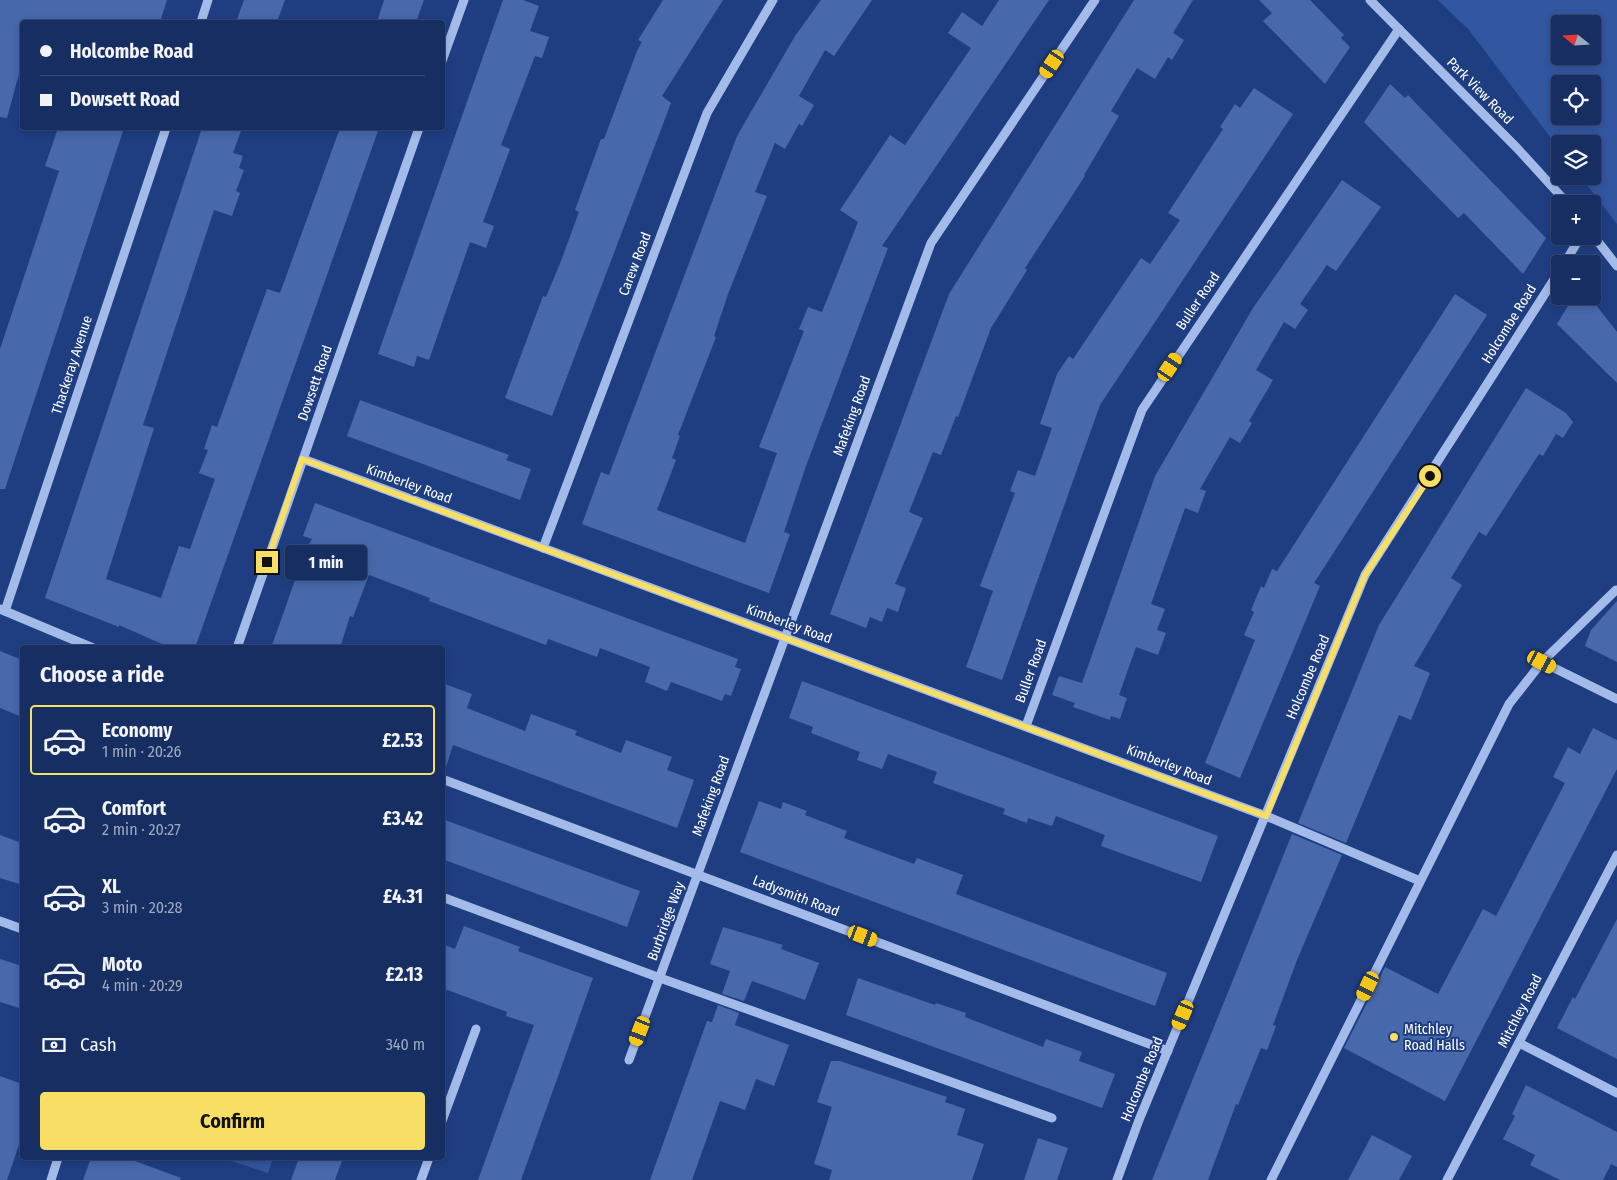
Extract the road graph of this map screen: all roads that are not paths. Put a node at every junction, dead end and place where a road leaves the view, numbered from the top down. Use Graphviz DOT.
graph roads {
  1 [pos="208,0"];
  2 [pos="464,0"];
  3 [pos="773,0"];
  4 [pos="1095,0"];
  5 [pos="1370,0"];
  6 [pos="202,20"];
  7 [pos="1399,29"];
  8 [pos="445,53"];
  9 [pos="165,130"];
  10 [pos="418,130"];
  11 [pos="1560,195"];
  12 [pos="1601,245"];
  13 [pos="1617,266"];
  14 [pos="1551,284"];
  15 [pos="302,459"];
  16 [pos="543,548"];
  17 [pos="1616,590"];
  18 [pos="2,610"];
  19 [pos="784,636"];
  20 [pos="86,645"];
  21 [pos="238,645"];
  22 [pos="1542,662"];
  23 [pos="1617,699"];
  24 [pos="1026,726"];
  25 [pos="445,780"];
  26 [pos="1266,816"];
  27 [pos="1617,855"];
  28 [pos="697,873"];
  29 [pos="1420,881"];
  30 [pos="445,898"];
  31 [pos="0,921"];
  32 [pos="20,928"];
  33 [pos="660,978"];
  34 [pos="476,1029"];
  35 [pos="1519,1042"];
  36 [pos="1168,1051"];
  37 [pos="629,1060"];
  38 [pos="1617,1093"];
  39 [pos="445,1113"];
  40 [pos="1052,1118"];
  41 [pos="57,1160"];
  42 [pos="428,1160"];
  43 [pos="50,1180"];
  44 [pos="421,1180"];
  45 [pos="1118,1180"];
  46 [pos="1270,1180"];
  47 [pos="1447,1180"];
  1 -- 6 [label="street"];
  2 -- 8 [label="street"];
  3 -- 16 [label="street, Carew Road"];
  4 -- 19 [label="street, Mafeking Road"];
  5 -- 7 [label="street, Park View Road"];
  7 -- 11 [label="street, Park View Road"];
  7 -- 24 [label="street, Buller Road"];
  9 -- 18 [label="street, Thackeray Avenue"];
  10 -- 15 [label="street, Dowsett Road"];
  12 -- 13 [label="street"];
  14 -- 26 [label="street, Holcombe Road"];
  15 -- 16 [label="street, Kimberley Road"];
  15 -- 21 [label="street, Dowsett Road"];
  16 -- 19 [label="street, Kimberley Road"];
  17 -- 22 [label="street"];
  18 -- 20 [label="street"];
  19 -- 24 [label="street, Kimberley Road"];
  19 -- 28 [label="street, Mafeking Road"];
  22 -- 23 [label="street"];
  22 -- 29 [label="street"];
  24 -- 26 [label="street, Kimberley Road"];
  25 -- 28 [label="street, Ladysmith Road"];
  26 -- 29 [label="street, Kimberley Road"];
  26 -- 36 [label="street, Holcombe Road"];
  27 -- 35 [label="street, Mitchley Road"];
  28 -- 33 [label="street, Burbridge Way"];
  28 -- 36 [label="street, Ladysmith Road"];
  29 -- 46 [label="street"];
  30 -- 33 [label="street"];
  31 -- 32 [label="street"];
  33 -- 37 [label="street, Burbridge Way"];
  33 -- 40 [label="street"];
  34 -- 39 [label="street"];
  35 -- 38 [label="street"];
  35 -- 47 [label="street, Mitchley Road"];
  36 -- 45 [label="street, Holcombe Road"];
  41 -- 43 [label="street"];
  42 -- 44 [label="street"];
}
